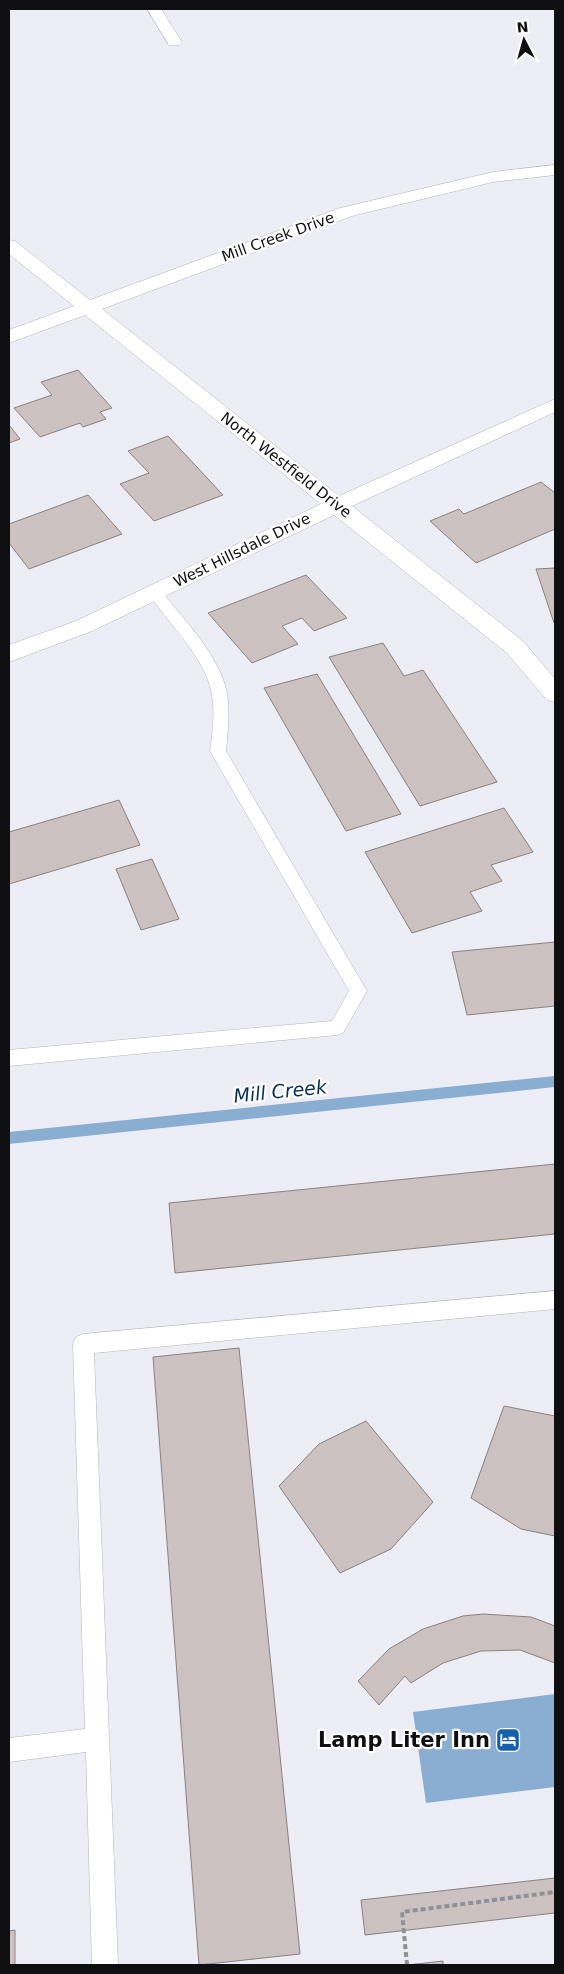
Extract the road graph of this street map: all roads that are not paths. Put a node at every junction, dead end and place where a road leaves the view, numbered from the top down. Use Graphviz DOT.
graph roads {
  1 [pos="154,9"];
  2 [pos="174,42"];
  3 [pos="555,170"];
  4 [pos="9,245"];
  5 [pos="87,308"];
  6 [pos="9,337"];
  7 [pos="555,405"];
  8 [pos="336,505"];
  9 [pos="155,592"];
  10 [pos="9,654"];
  11 [pos="555,694"];
  12 [pos="9,1058"];
  13 [pos="555,1300"];
  14 [pos="97,1739"];
  15 [pos="9,1750"];
  16 [pos="105,1965"];
  1 -- 2 [label="street"];
  3 -- 5 [label="street, Mill Creek Drive"];
  4 -- 5 [label="street, North Westfield Drive"];
  5 -- 6 [label="street, Mill Creek Drive"];
  5 -- 8 [label="street, North Westfield Drive"];
  7 -- 8 [label="street, West Hillsdale Drive"];
  8 -- 9 [label="street, West Hillsdale Drive"];
  8 -- 11 [label="street, North Westfield Drive"];
  9 -- 10 [label="street, West Hillsdale Drive"];
  9 -- 12 [label="lane"];
  13 -- 14 [label="lane"];
  14 -- 15 [label="lane"];
  14 -- 16 [label="lane"];
}
